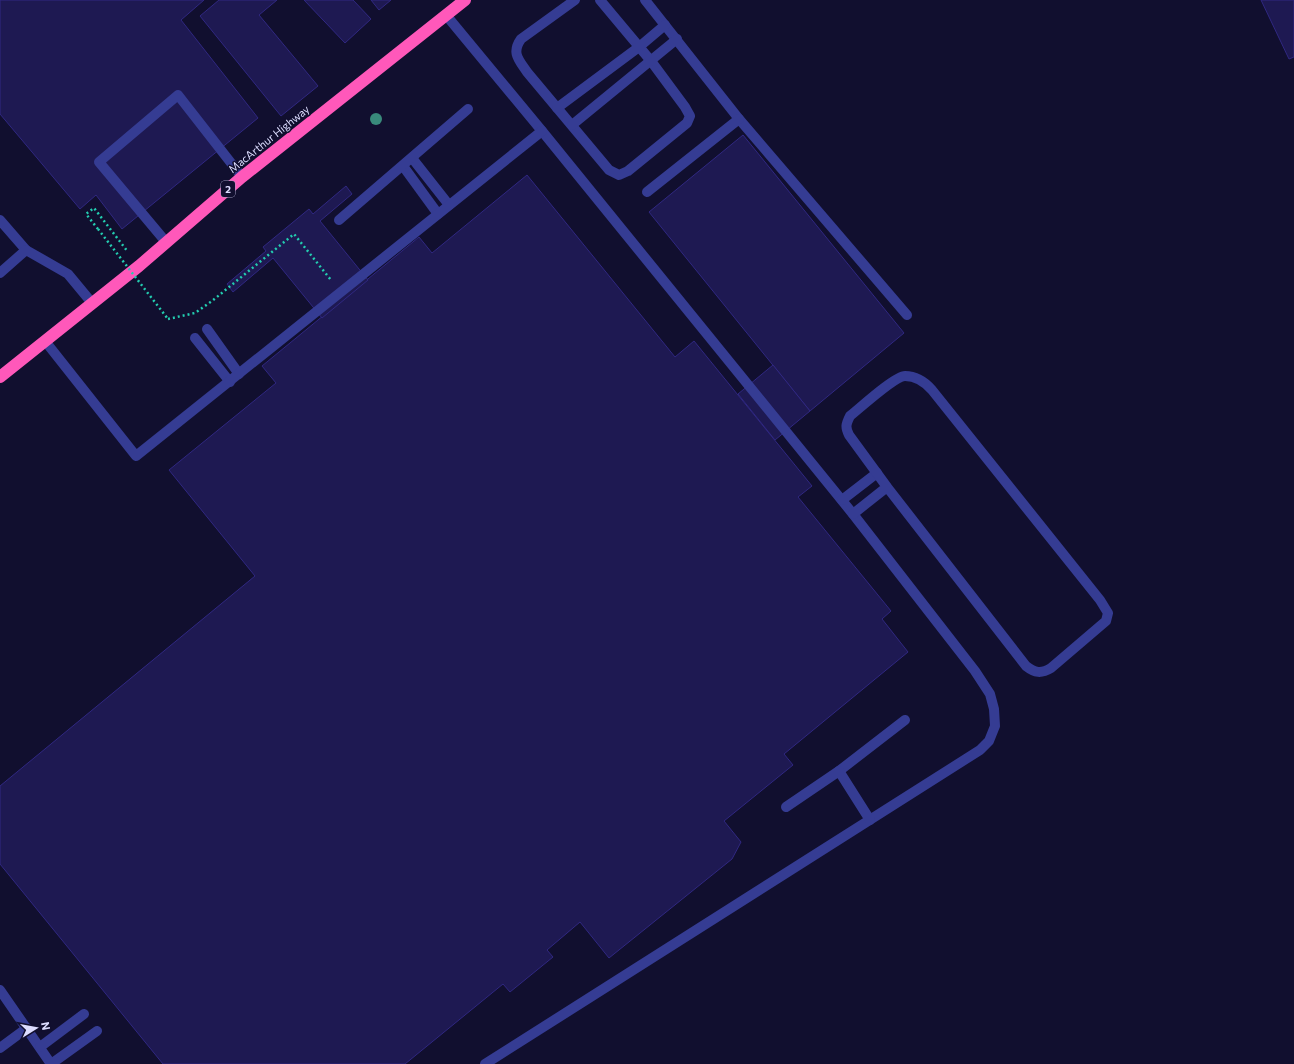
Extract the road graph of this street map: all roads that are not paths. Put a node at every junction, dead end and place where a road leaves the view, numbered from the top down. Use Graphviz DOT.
graph roads {
  1 [pos="465,0"];
  2 [pos="575,0"];
  3 [pos="600,0"];
  4 [pos="645,0"];
  5 [pos="446,15"];
  6 [pos="665,25"];
  7 [pos="677,39"];
  8 [pos="639,47"];
  9 [pos="651,61"];
  10 [pos="557,108"];
  11 [pos="468,109"];
  12 [pos="739,119"];
  13 [pos="572,125"];
  14 [pos="542,131"];
  15 [pos="412,158"];
  16 [pos="403,166"];
  17 [pos="242,177"];
  18 [pos="646,192"];
  19 [pos="449,205"];
  20 [pos="438,214"];
  21 [pos="0,220"];
  22 [pos="339,220"];
  23 [pos="166,242"];
  24 [pos="26,250"];
  25 [pos="0,273"];
  26 [pos="92,303"];
  27 [pos="907,315"];
  28 [pos="207,329"];
  29 [pos="195,338"];
  30 [pos="44,341"];
  31 [pos="239,374"];
  32 [pos="0,377"];
  33 [pos="230,382"];
  34 [pos="877,473"];
  35 [pos="887,487"];
  36 [pos="842,500"];
  37 [pos="853,514"];
  38 [pos="905,720"];
  39 [pos="839,771"];
  40 [pos="786,807"];
  41 [pos="870,820"];
  42 [pos="0,990"];
  43 [pos="84,1014"];
  44 [pos="27,1028"];
  45 [pos="97,1031"];
  46 [pos="40,1047"];
  47 [pos="0,1048"];
  48 [pos="51,1064"];
  49 [pos="485,1064"];
  1 -- 5 [label="highway, MacArthur Highway / 2"];
  2 -- 10 [label="lane"];
  3 -- 8 [label="lane"];
  4 -- 6 [label="lane"];
  5 -- 14 [label="lane"];
  5 -- 17 [label="highway, MacArthur Highway / 2"];
  6 -- 7 [label="lane"];
  6 -- 8 [label="lane"];
  7 -- 9 [label="lane"];
  7 -- 12 [label="lane"];
  8 -- 9 [label="lane"];
  8 -- 10 [label="lane"];
  9 -- 13 [label="lane"];
  9 -- 13 [label="lane"];
  10 -- 13 [label="lane"];
  11 -- 15 [label="lane"];
  12 -- 18 [label="lane"];
  12 -- 27 [label="lane"];
  14 -- 19 [label="lane"];
  14 -- 36 [label="lane"];
  15 -- 16 [label="lane"];
  15 -- 19 [label="lane"];
  16 -- 20 [label="lane"];
  16 -- 22 [label="lane"];
  17 -- 23 [label="highway, MacArthur Highway / 2"];
  17 -- 23 [label="lane"];
  19 -- 20 [label="lane"];
  20 -- 31 [label="lane"];
  21 -- 24 [label="lane"];
  23 -- 26 [label="highway, MacArthur Highway / 2"];
  24 -- 25 [label="lane"];
  24 -- 26 [label="lane"];
  26 -- 30 [label="highway, MacArthur Highway / 2"];
  28 -- 31 [label="lane"];
  29 -- 33 [label="lane"];
  30 -- 32 [label="highway, MacArthur Highway / 2"];
  30 -- 33 [label="lane"];
  31 -- 33 [label="lane"];
  34 -- 35 [label="lane"];
  34 -- 35 [label="lane"];
  34 -- 36 [label="lane"];
  35 -- 37 [label="lane"];
  36 -- 37 [label="lane"];
  37 -- 41 [label="lane"];
  38 -- 39 [label="lane"];
  39 -- 40 [label="lane"];
  39 -- 41 [label="lane"];
  41 -- 49 [label="lane"];
  42 -- 44 [label="lane"];
  43 -- 46 [label="lane"];
  44 -- 46 [label="lane"];
  44 -- 47 [label="lane"];
  45 -- 48 [label="lane"];
  46 -- 48 [label="lane"];
}
